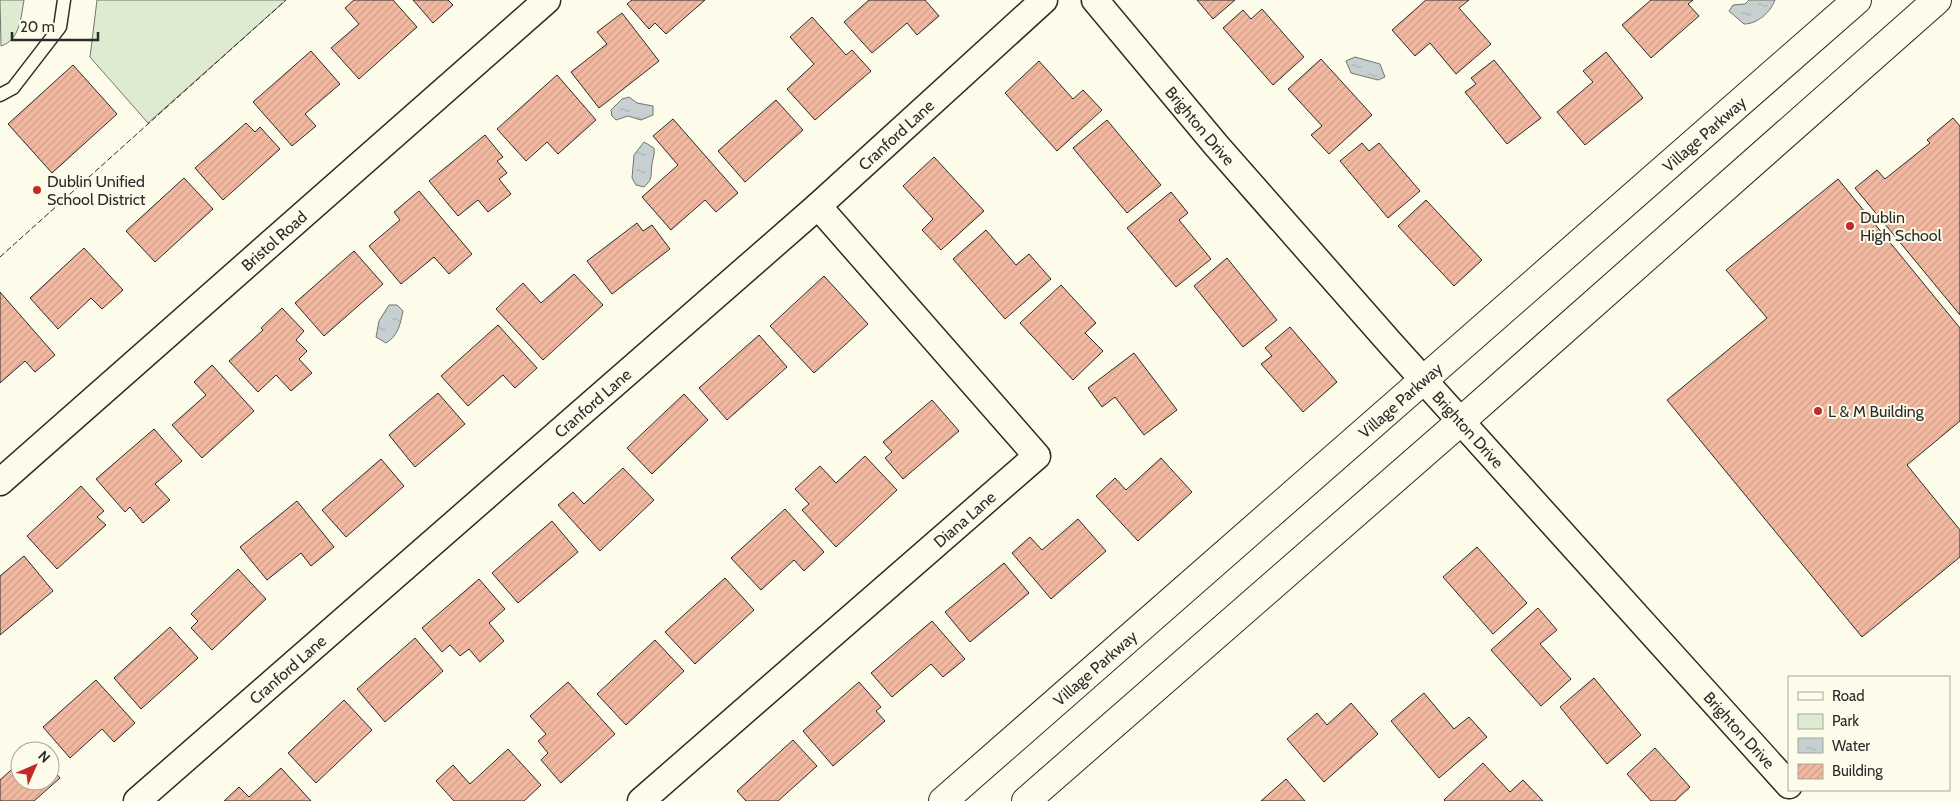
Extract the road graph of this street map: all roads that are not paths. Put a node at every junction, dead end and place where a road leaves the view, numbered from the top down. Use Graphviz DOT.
graph roads {
  1 [pos="64,0"];
  2 [pos="547,0"];
  3 [pos="1044,0"];
  4 [pos="1095,0"];
  5 [pos="1857,0"];
  6 [pos="1937,0"];
  7 [pos="0,95"];
  8 [pos="818,206"];
  9 [pos="1423,380"];
  10 [pos="1460,422"];
  11 [pos="0,482"];
  12 [pos="1788,784"];
  13 [pos="1794,791"];
  14 [pos="136,801"];
  15 [pos="641,801"];
  16 [pos="943,801"];
  17 [pos="1026,801"];
  18 [pos="1803,801"];
  1 -- 7 [label="lane"];
  2 -- 11 [label="street, Bristol Road"];
  3 -- 8 [label="street, Cranford Lane"];
  4 -- 9 [label="street, Brighton Drive"];
  5 -- 9 [label="street, Village Parkway"];
  6 -- 10 [label="street"];
  8 -- 14 [label="street, Cranford Lane"];
  8 -- 15 [label="street, Diana Lane"];
  9 -- 10 [label="street, Brighton Drive"];
  9 -- 16 [label="street, Village Parkway"];
  10 -- 12 [label="street, Brighton Drive"];
  10 -- 17 [label="street"];
  13 -- 18 [label="street"];
}
